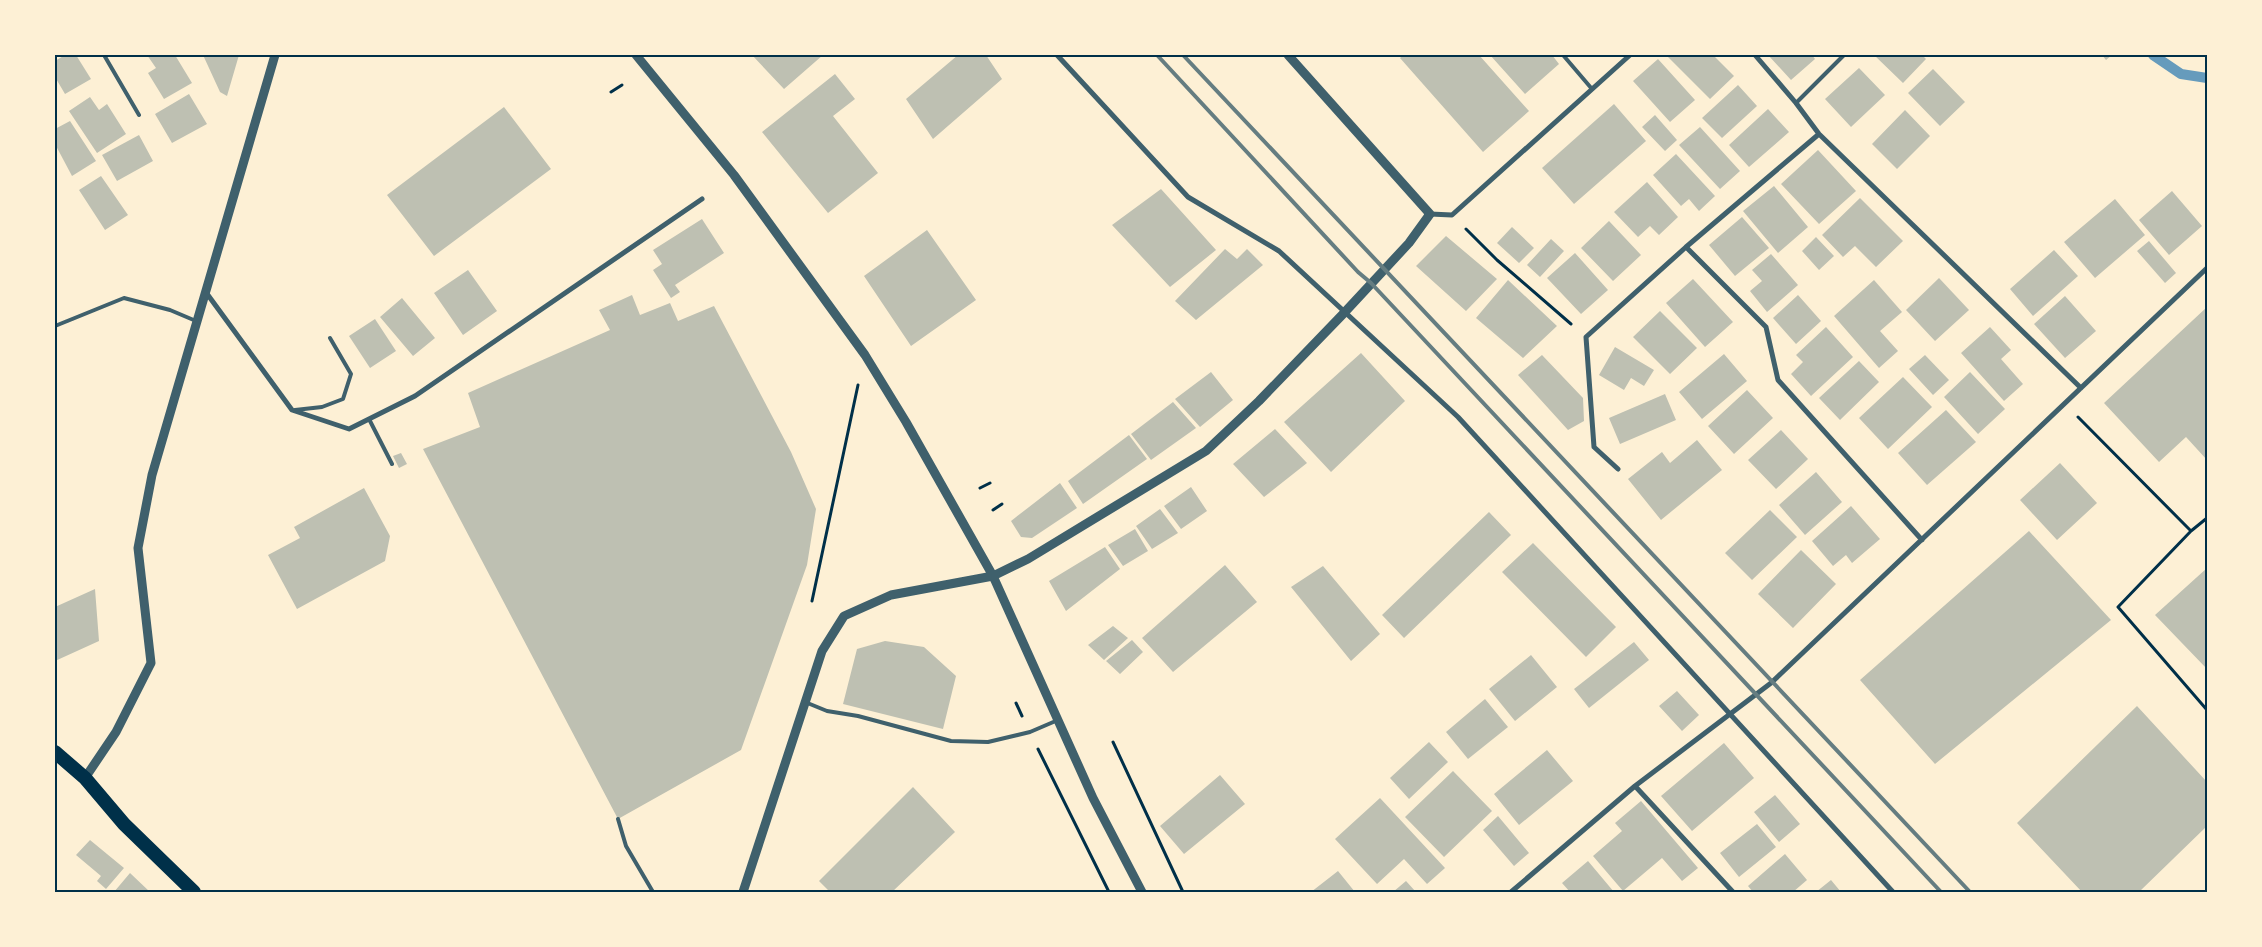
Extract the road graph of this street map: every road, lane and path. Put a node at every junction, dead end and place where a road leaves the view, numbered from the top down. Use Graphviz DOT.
graph roads {
  1 [pos="104,55"];
  2 [pos="276,55"];
  3 [pos="636,55"];
  4 [pos="1057,55"];
  5 [pos="1288,55"];
  6 [pos="1563,55"];
  7 [pos="1630,55"];
  8 [pos="1755,55"];
  9 [pos="1844,55"];
  10 [pos="622,85"];
  11 [pos="1592,89"];
  12 [pos="611,92"];
  13 [pos="1796,103"];
  14 [pos="139,115"];
  15 [pos="1819,134"];
  16 [pos="702,199"];
  17 [pos="1430,214"];
  18 [pos="1452,215"];
  19 [pos="1686,247"];
  20 [pos="2207,268"];
  21 [pos="205,290"];
  22 [pos="1344,313"];
  23 [pos="196,321"];
  24 [pos="55,326"];
  25 [pos="330,338"];
  26 [pos="1586,338"];
  27 [pos="864,355"];
  28 [pos="2081,388"];
  29 [pos="2064,404"];
  30 [pos="292,410"];
  31 [pos="369,419"];
  32 [pos="392,464"];
  33 [pos="1618,469"];
  34 [pos="990,483"];
  35 [pos="980,488"];
  36 [pos="1002,504"];
  37 [pos="993,510"];
  38 [pos="2207,518"];
  39 [pos="2191,531"];
  40 [pos="1922,540"];
  41 [pos="993,576"];
  42 [pos="812,601"];
  43 [pos="804,702"];
  44 [pos="1016,703"];
  45 [pos="2207,710"];
  46 [pos="1731,714"];
  47 [pos="1058,720"];
  48 [pos="1030,732"];
  49 [pos="1113,742"];
  50 [pos="55,752"];
  51 [pos="85,778"];
  52 [pos="1635,786"];
  53 [pos="618,819"];
  54 [pos="194,892"];
  55 [pos="653,892"];
  56 [pos="743,892"];
  57 [pos="1110,892"];
  58 [pos="1142,892"];
  59 [pos="1183,892"];
  60 [pos="1511,892"];
  61 [pos="1733,892"];
  62 [pos="1893,892"];
  1 -- 14 [label="lane"];
  2 -- 21 [label="street"];
  3 -- 27 [label="street"];
  4 -- 22 [label="street"];
  5 -- 17 [label="street"];
  6 -- 11 [label="lane"];
  7 -- 11 [label="street"];
  8 -- 13 [label="street"];
  9 -- 13 [label="lane"];
  10 -- 12 [label="path"];
  11 -- 18 [label="street"];
  13 -- 15 [label="street"];
  15 -- 19 [label="street"];
  15 -- 28 [label="street"];
  16 -- 31 [label="street"];
  17 -- 18 [label="street"];
  17 -- 22 [label="street"];
  18 -- 26 [label="path"];
  19 -- 26 [label="street"];
  19 -- 40 [label="street"];
  20 -- 28 [label="street"];
  21 -- 23 [label="street"];
  21 -- 30 [label="street"];
  22 -- 41 [label="street"];
  22 -- 46 [label="street"];
  23 -- 24 [label="lane"];
  23 -- 51 [label="street"];
  25 -- 30 [label="lane"];
  26 -- 33 [label="street"];
  27 -- 41 [label="street"];
  27 -- 42 [label="path"];
  28 -- 29 [label="street"];
  29 -- 39 [label="path"];
  29 -- 40 [label="street"];
  30 -- 31 [label="street"];
  31 -- 32 [label="lane"];
  34 -- 35 [label="path"];
  36 -- 37 [label="path"];
  38 -- 39 [label="path"];
  39 -- 45 [label="path"];
  40 -- 46 [label="street"];
  41 -- 43 [label="street"];
  41 -- 47 [label="street"];
  43 -- 48 [label="lane"];
  43 -- 56 [label="street"];
  44 -- 48 [label="path"];
  46 -- 52 [label="street"];
  46 -- 62 [label="street"];
  47 -- 48 [label="lane"];
  47 -- 58 [label="street"];
  48 -- 57 [label="path"];
  49 -- 59 [label="path"];
  50 -- 51 [label="highway"];
  51 -- 54 [label="highway"];
  52 -- 60 [label="street"];
  52 -- 61 [label="street"];
  53 -- 55 [label="lane"];
}
